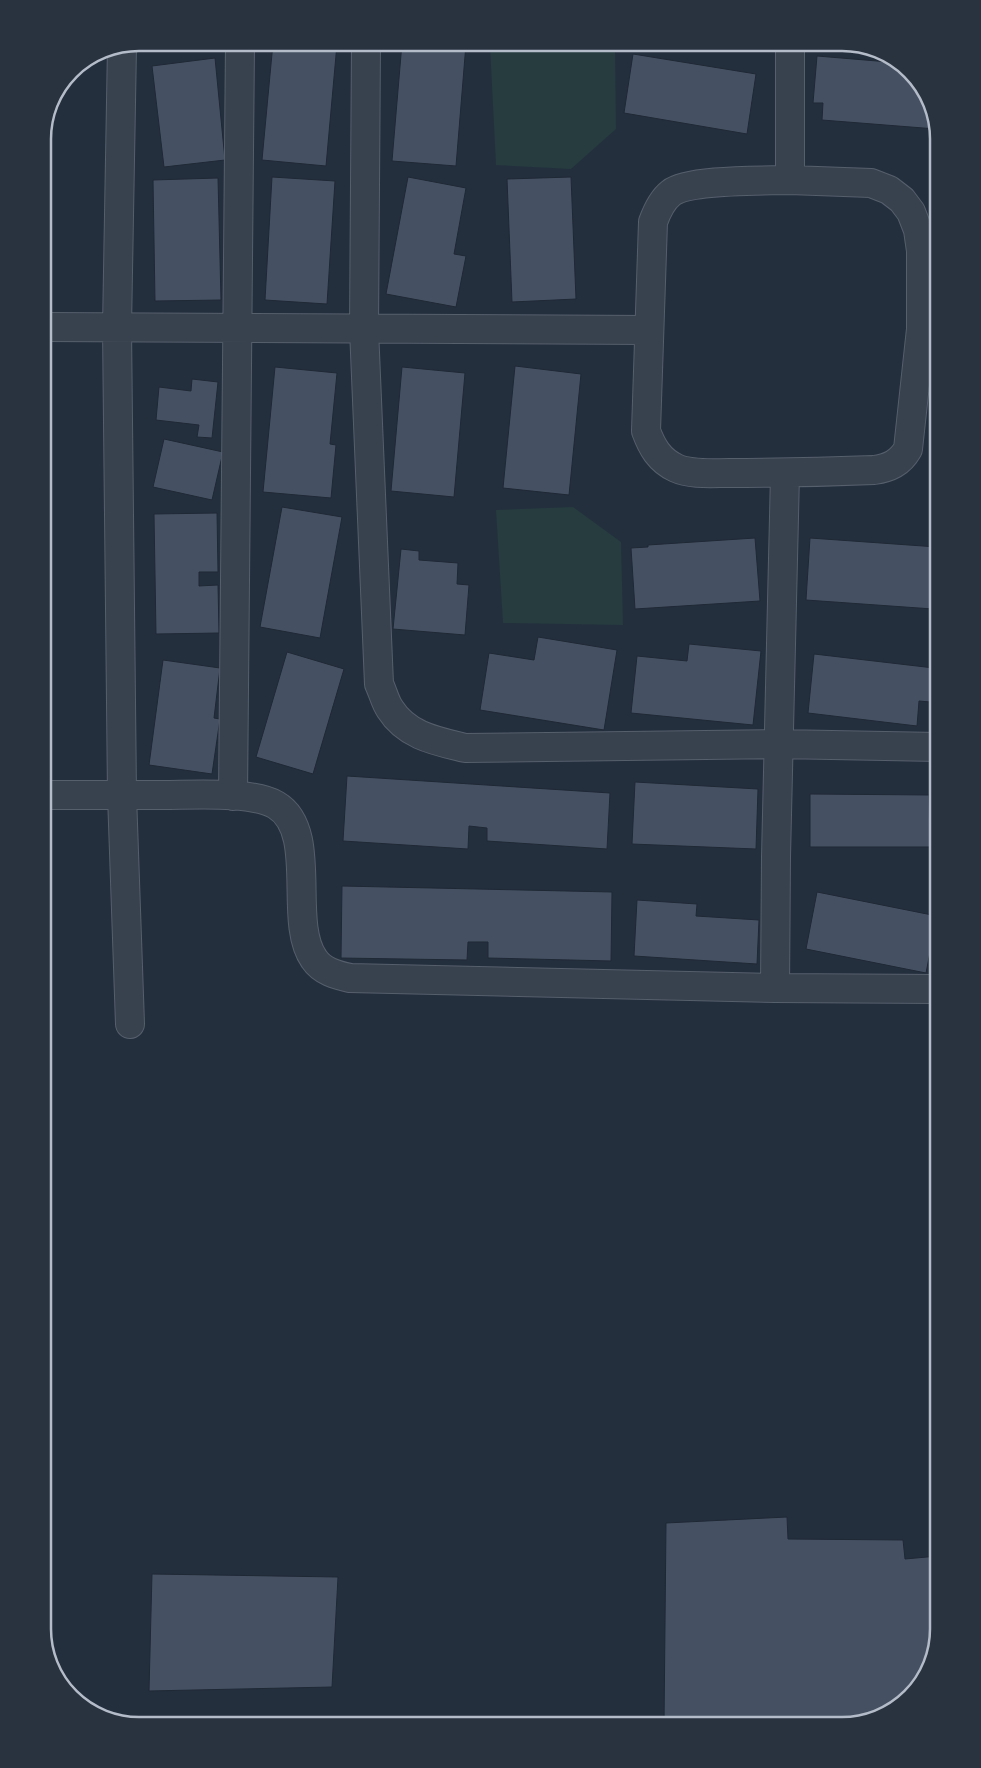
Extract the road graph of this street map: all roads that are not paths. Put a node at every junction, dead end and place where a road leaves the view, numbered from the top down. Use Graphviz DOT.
graph roads {
  1 [pos="240,51"];
  2 [pos="366,51"];
  3 [pos="790,51"];
  4 [pos="122,53"];
  5 [pos="790,180"];
  6 [pos="51,327"];
  7 [pos="117,328"];
  8 [pos="238,328"];
  9 [pos="364,329"];
  10 [pos="930,329"];
  11 [pos="649,330"];
  12 [pos="785,474"];
  13 [pos="779,744"];
  14 [pos="930,747"];
  15 [pos="51,795"];
  16 [pos="122,795"];
  17 [pos="232,796"];
  18 [pos="775,988"];
  19 [pos="930,989"];
  20 [pos="130,1024"];
  1 -- 8 [label="street"];
  2 -- 9 [label="street"];
  3 -- 5 [label="street"];
  4 -- 7 [label="street"];
  5 -- 10 [label="street"];
  5 -- 11 [label="street"];
  6 -- 7 [label="street"];
  7 -- 8 [label="street"];
  7 -- 16 [label="street"];
  8 -- 9 [label="street"];
  8 -- 17 [label="street"];
  9 -- 11 [label="street"];
  9 -- 13 [label="street"];
  10 -- 12 [label="street"];
  11 -- 12 [label="street"];
  12 -- 13 [label="street"];
  13 -- 14 [label="street"];
  13 -- 18 [label="street"];
  15 -- 16 [label="street"];
  16 -- 17 [label="street"];
  16 -- 20 [label="street"];
  17 -- 18 [label="street"];
  18 -- 19 [label="street"];
}
